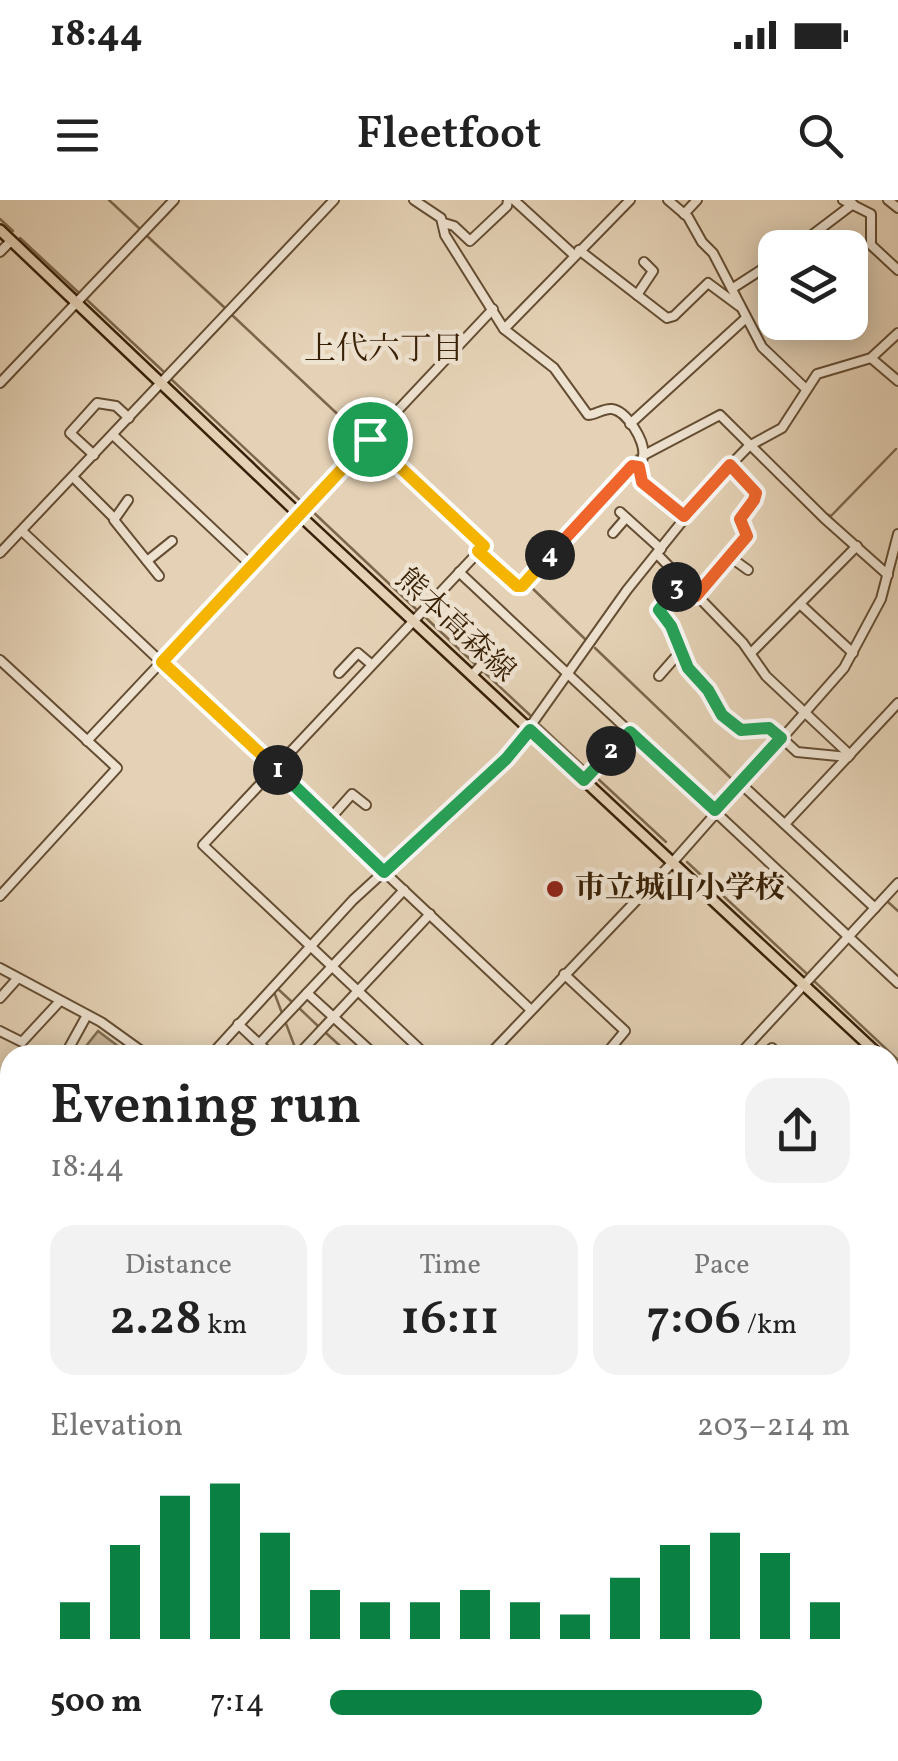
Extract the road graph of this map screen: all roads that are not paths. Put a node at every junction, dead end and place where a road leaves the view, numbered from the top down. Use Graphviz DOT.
graph roads {
  1 [pos="174,200"];
  2 [pos="334,200"];
  3 [pos="414,200"];
  4 [pos="511,200"];
  5 [pos="630,200"];
  6 [pos="668,200"];
  7 [pos="696,200"];
  8 [pos="843,200"];
  9 [pos="888,200"];
  10 [pos="853,204"];
  11 [pos="867,204"];
  12 [pos="898,208"];
  13 [pos="684,214"];
  14 [pos="444,223"];
  15 [pos="0,230"];
  16 [pos="818,230"];
  17 [pos="11,240"];
  18 [pos="0,252"];
  19 [pos="577,253"];
  20 [pos="644,262"];
  21 [pos="898,270"];
  22 [pos="758,271"];
  23 [pos="733,288"];
  24 [pos="637,295"];
  25 [pos="75,302"];
  26 [pos="739,306"];
  27 [pos="493,309"];
  28 [pos="746,318"];
  29 [pos="504,329"];
  30 [pos="898,334"];
  31 [pos="871,358"];
  32 [pos="898,382"];
  33 [pos="0,383"];
  34 [pos="160,384"];
  35 [pos="806,389"];
  36 [pos="129,418"];
  37 [pos="630,424"];
  38 [pos="113,435"];
  39 [pos="370,439"];
  40 [pos="749,446"];
  41 [pos="94,454"];
  42 [pos="644,455"];
  43 [pos="730,465"];
  44 [pos="639,467"];
  45 [pos="73,477"];
  46 [pos="128,500"];
  47 [pos="299,515"];
  48 [pos="684,516"];
  49 [pos="114,518"];
  50 [pos="22,530"];
  51 [pos="613,533"];
  52 [pos="898,534"];
  53 [pos="172,541"];
  54 [pos="856,546"];
  55 [pos="478,551"];
  56 [pos="659,551"];
  57 [pos="0,554"];
  58 [pos="730,557"];
  59 [pos="147,561"];
  60 [pos="251,564"];
  61 [pos="748,570"];
  62 [pos="459,572"];
  63 [pos="888,575"];
  64 [pos="159,576"];
  65 [pos="682,581"];
  66 [pos="696,596"];
  67 [pos="800,604"];
  68 [pos="414,620"];
  69 [pos="680,652"];
  70 [pos="750,652"];
  71 [pos="853,653"];
  72 [pos="492,654"];
  73 [pos="0,660"];
  74 [pos="162,662"];
  75 [pos="371,664"];
  76 [pos="339,673"];
  77 [pos="569,673"];
  78 [pos="472,675"];
  79 [pos="659,676"];
  80 [pos="898,703"];
  81 [pos="806,712"];
  82 [pos="530,730"];
  83 [pos="630,732"];
  84 [pos="781,738"];
  85 [pos="87,742"];
  86 [pos="849,756"];
  87 [pos="276,768"];
  88 [pos="584,780"];
  89 [pos="740,784"];
  90 [pos="366,805"];
  91 [pos="715,810"];
  92 [pos="329,820"];
  93 [pos="784,824"];
  94 [pos="672,862"];
  95 [pos="384,872"];
  96 [pos="0,880"];
  97 [pos="898,883"];
  98 [pos="8,886"];
  99 [pos="404,890"];
  100 [pos="0,896"];
  101 [pos="875,908"];
  102 [pos="430,914"];
  103 [pos="848,937"];
  104 [pos="310,946"];
  105 [pos="332,967"];
  106 [pos="0,968"];
  107 [pos="564,974"];
  108 [pos="17,979"];
  109 [pos="898,983"];
  110 [pos="804,984"];
  111 [pos="358,991"];
  112 [pos="307,993"];
  113 [pos="0,998"];
  114 [pos="60,1001"];
  115 [pos="531,1010"];
  116 [pos="86,1015"];
  117 [pos="334,1016"];
  118 [pos="238,1024"];
  119 [pos="0,1031"];
  120 [pos="259,1044"];
  121 [pos="616,1044"];
  122 [pos="70,1045"];
  123 [pos="132,1045"];
  124 [pos="220,1045"];
  125 [pos="307,1045"];
  126 [pos="365,1045"];
  127 [pos="415,1045"];
  128 [pos="499,1045"];
  129 [pos="748,1045"];
  130 [pos="868,1045"];
  1 -- 25 [label="street"];
  2 -- 34 [label="street"];
  3 -- 14 [label="street"];
  4 -- 14 [label="street"];
  4 -- 19 [label="street"];
  5 -- 19 [label="street"];
  6 -- 13 [label="street"];
  7 -- 13 [label="street"];
  8 -- 10 [label="street"];
  9 -- 12 [label="street"];
  10 -- 11 [label="street"];
  10 -- 16 [label="street"];
  11 -- 21 [label="street"];
  13 -- 23 [label="street"];
  14 -- 27 [label="street"];
  15 -- 17 [label="main road, 熊本高森線"];
  17 -- 18 [label="street"];
  17 -- 25 [label="main road, 熊本高森線"];
  19 -- 24 [label="street"];
  19 -- 29 [label="street"];
  20 -- 24 [label="street"];
  22 -- 23 [label="street"];
  23 -- 26 [label="street"];
  24 -- 26 [label="street"];
  25 -- 33 [label="street"];
  25 -- 34 [label="main road, 熊本高森線"];
  26 -- 28 [label="street"];
  27 -- 29 [label="street"];
  27 -- 39 [label="street"];
  28 -- 35 [label="street"];
  28 -- 37 [label="street"];
  29 -- 37 [label="street"];
  30 -- 31 [label="street"];
  31 -- 32 [label="street"];
  31 -- 35 [label="street"];
  34 -- 36 [label="street"];
  34 -- 47 [label="main road, 熊本高森線"];
  35 -- 40 [label="street"];
  36 -- 38 [label="street"];
  36 -- 41 [label="street"];
  37 -- 42 [label="street"];
  38 -- 41 [label="street"];
  38 -- 60 [label="street"];
  39 -- 47 [label="street"];
  39 -- 55 [label="street"];
  40 -- 42 [label="street"];
  40 -- 43 [label="street"];
  40 -- 54 [label="street"];
  41 -- 45 [label="street"];
  42 -- 44 [label="street"];
  43 -- 48 [label="street"];
  43 -- 58 [label="street"];
  44 -- 48 [label="street"];
  44 -- 55 [label="street"];
  45 -- 49 [label="street"];
  45 -- 50 [label="street"];
  46 -- 49 [label="street"];
  47 -- 60 [label="street"];
  47 -- 68 [label="main road, 熊本高森線"];
  48 -- 56 [label="street"];
  49 -- 59 [label="street"];
  50 -- 57 [label="street"];
  50 -- 74 [label="street"];
  51 -- 56 [label="street"];
  52 -- 63 [label="street"];
  53 -- 59 [label="street"];
  54 -- 63 [label="street"];
  54 -- 67 [label="street"];
  55 -- 62 [label="street"];
  56 -- 65 [label="street"];
  56 -- 77 [label="street"];
  58 -- 61 [label="street"];
  58 -- 66 [label="street"];
  59 -- 64 [label="street"];
  60 -- 74 [label="street"];
  62 -- 68 [label="street"];
  62 -- 77 [label="street"];
  63 -- 71 [label="street"];
  65 -- 66 [label="street"];
  65 -- 69 [label="street"];
  66 -- 70 [label="street"];
  67 -- 70 [label="street"];
  67 -- 71 [label="street"];
  68 -- 75 [label="street"];
  68 -- 78 [label="main road, 熊本高森線"];
  69 -- 79 [label="street"];
  69 -- 84 [label="street"];
  70 -- 81 [label="street"];
  71 -- 81 [label="street"];
  72 -- 78 [label="street"];
  73 -- 85 [label="street"];
  74 -- 85 [label="street"];
  74 -- 87 [label="street"];
  75 -- 76 [label="street"];
  75 -- 87 [label="street"];
  77 -- 82 [label="street"];
  77 -- 83 [label="street"];
  78 -- 82 [label="main road, 熊本高森線"];
  80 -- 86 [label="street"];
  81 -- 84 [label="street"];
  81 -- 86 [label="street"];
  82 -- 88 [label="main road, 熊本高森線"];
  82 -- 95 [label="street"];
  83 -- 88 [label="street"];
  83 -- 91 [label="street"];
  84 -- 86 [label="street"];
  84 -- 89 [label="street"];
  85 -- 98 [label="street"];
  86 -- 93 [label="street"];
  87 -- 92 [label="street"];
  87 -- 104 [label="street"];
  88 -- 94 [label="main road, 熊本高森線"];
  89 -- 91 [label="street"];
  89 -- 93 [label="street"];
  90 -- 92 [label="street"];
  91 -- 94 [label="street"];
  91 -- 103 [label="street"];
  92 -- 95 [label="street"];
  93 -- 101 [label="street"];
  94 -- 107 [label="street"];
  94 -- 110 [label="main road, 熊本高森線"];
  95 -- 99 [label="street"];
  95 -- 104 [label="street"];
  96 -- 98 [label="street"];
  97 -- 101 [label="street"];
  98 -- 100 [label="street"];
  99 -- 102 [label="street"];
  99 -- 105 [label="street"];
  101 -- 103 [label="street"];
  102 -- 111 [label="street"];
  102 -- 115 [label="street"];
  103 -- 109 [label="street"];
  103 -- 110 [label="street"];
  104 -- 105 [label="street"];
  104 -- 118 [label="street"];
  105 -- 111 [label="street"];
  105 -- 112 [label="street"];
  106 -- 108 [label="street"];
  107 -- 115 [label="street"];
  107 -- 121 [label="street"];
  108 -- 113 [label="street"];
  108 -- 114 [label="street"];
  110 -- 129 [label="street"];
  110 -- 130 [label="main road, 熊本高森線"];
  111 -- 117 [label="street"];
  111 -- 127 [label="street"];
  112 -- 117 [label="street"];
  112 -- 120 [label="street"];
  114 -- 116 [label="street"];
  114 -- 119 [label="street"];
  115 -- 128 [label="street"];
  116 -- 122 [label="street"];
  116 -- 123 [label="street"];
  117 -- 125 [label="street"];
  117 -- 126 [label="street"];
  118 -- 120 [label="street"];
  118 -- 124 [label="street"];
}
